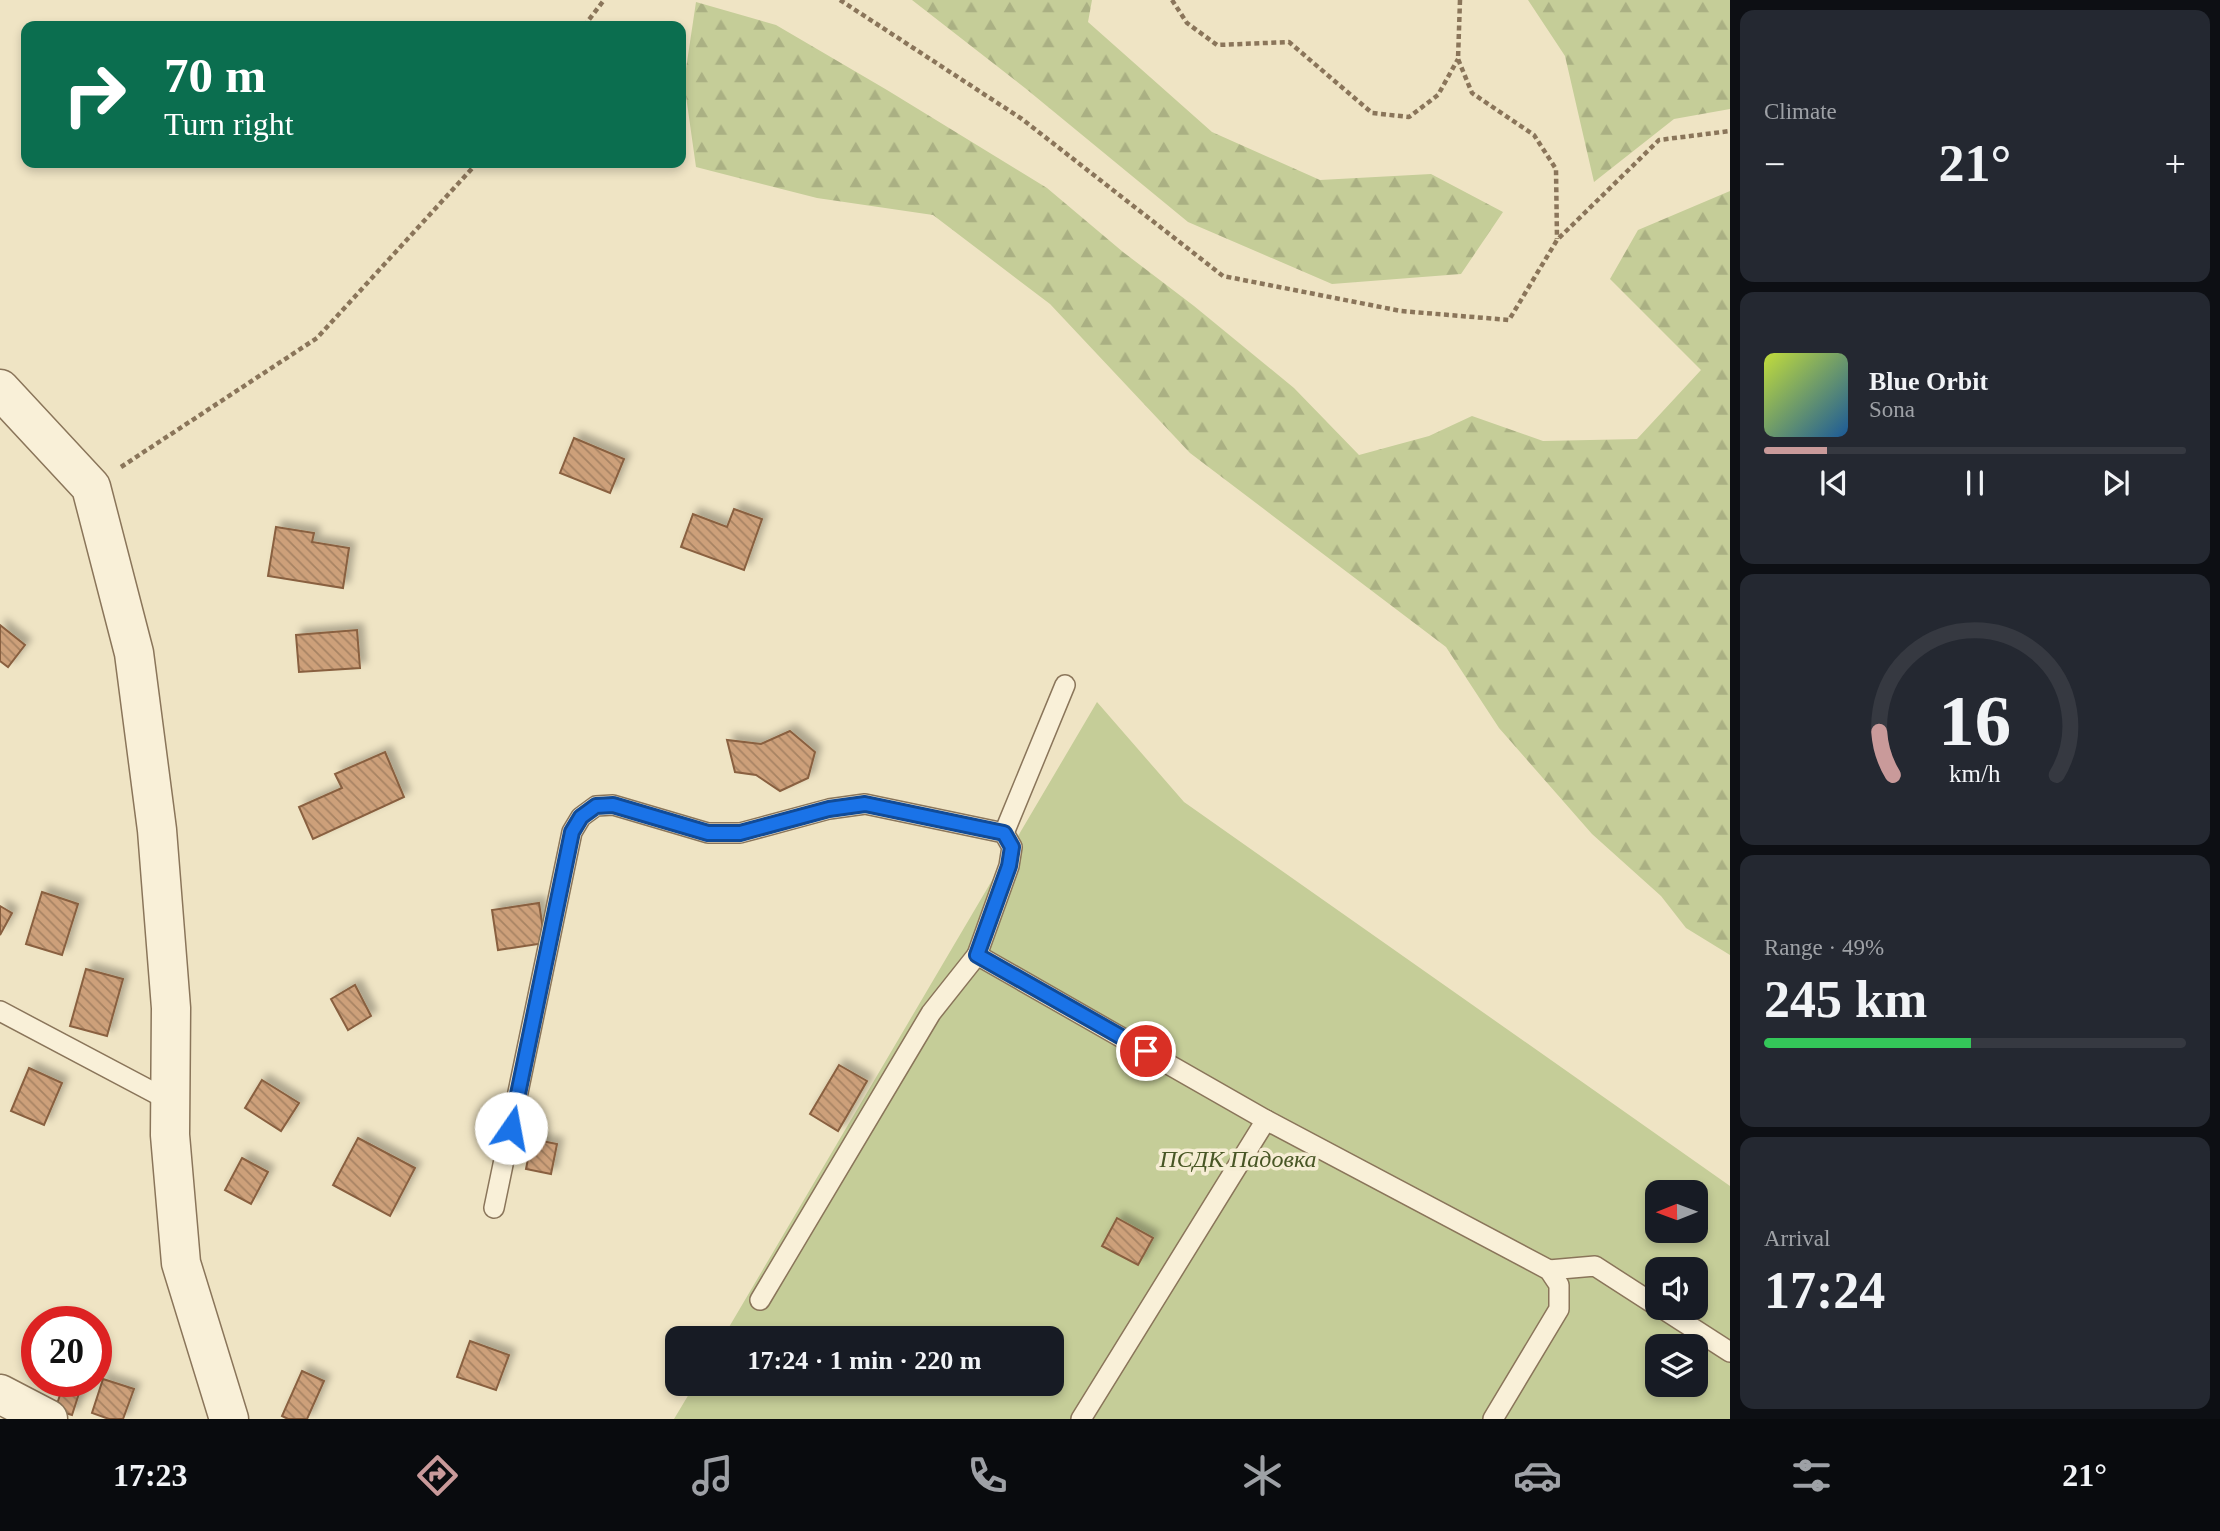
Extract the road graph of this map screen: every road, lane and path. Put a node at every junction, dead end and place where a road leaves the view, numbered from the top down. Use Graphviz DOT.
graph roads {
  1 [pos="604,0"];
  2 [pos="840,0"];
  3 [pos="1172,0"];
  4 [pos="1461,0"];
  5 [pos="588,21"];
  6 [pos="1458,59"];
  7 [pos="1730,131"];
  8 [pos="472,168"];
  9 [pos="1557,240"];
  10 [pos="0,389"];
  11 [pos="91,487"];
  12 [pos="1065,685"];
  13 [pos="1004,833"];
  14 [pos="977,955"];
  15 [pos="0,1011"];
  16 [pos="170,1101"];
  17 [pos="1266,1120"];
  18 [pos="494,1208"];
  19 [pos="1549,1270"];
  20 [pos="1645,1298"];
  21 [pos="760,1300"];
  22 [pos="1680,1320"];
  23 [pos="1730,1352"];
  24 [pos="0,1394"];
  25 [pos="48,1419"];
  26 [pos="229,1419"];
  27 [pos="1082,1419"];
  28 [pos="1493,1419"];
  1 -- 5 [label="path"];
  2 -- 9 [label="path"];
  3 -- 6 [label="path"];
  4 -- 6 [label="path"];
  6 -- 9 [label="path"];
  7 -- 9 [label="path"];
  8 -- 11 [label="path"];
  10 -- 11 [label="street"];
  11 -- 16 [label="street"];
  12 -- 13 [label="lane"];
  13 -- 14 [label="lane"];
  13 -- 18 [label="lane"];
  14 -- 17 [label="lane"];
  14 -- 21 [label="lane"];
  15 -- 16 [label="lane"];
  16 -- 26 [label="street"];
  17 -- 19 [label="lane"];
  17 -- 27 [label="lane"];
  19 -- 20 [label="lane"];
  19 -- 28 [label="lane"];
  22 -- 23 [label="lane"];
  24 -- 25 [label="street"];
}
